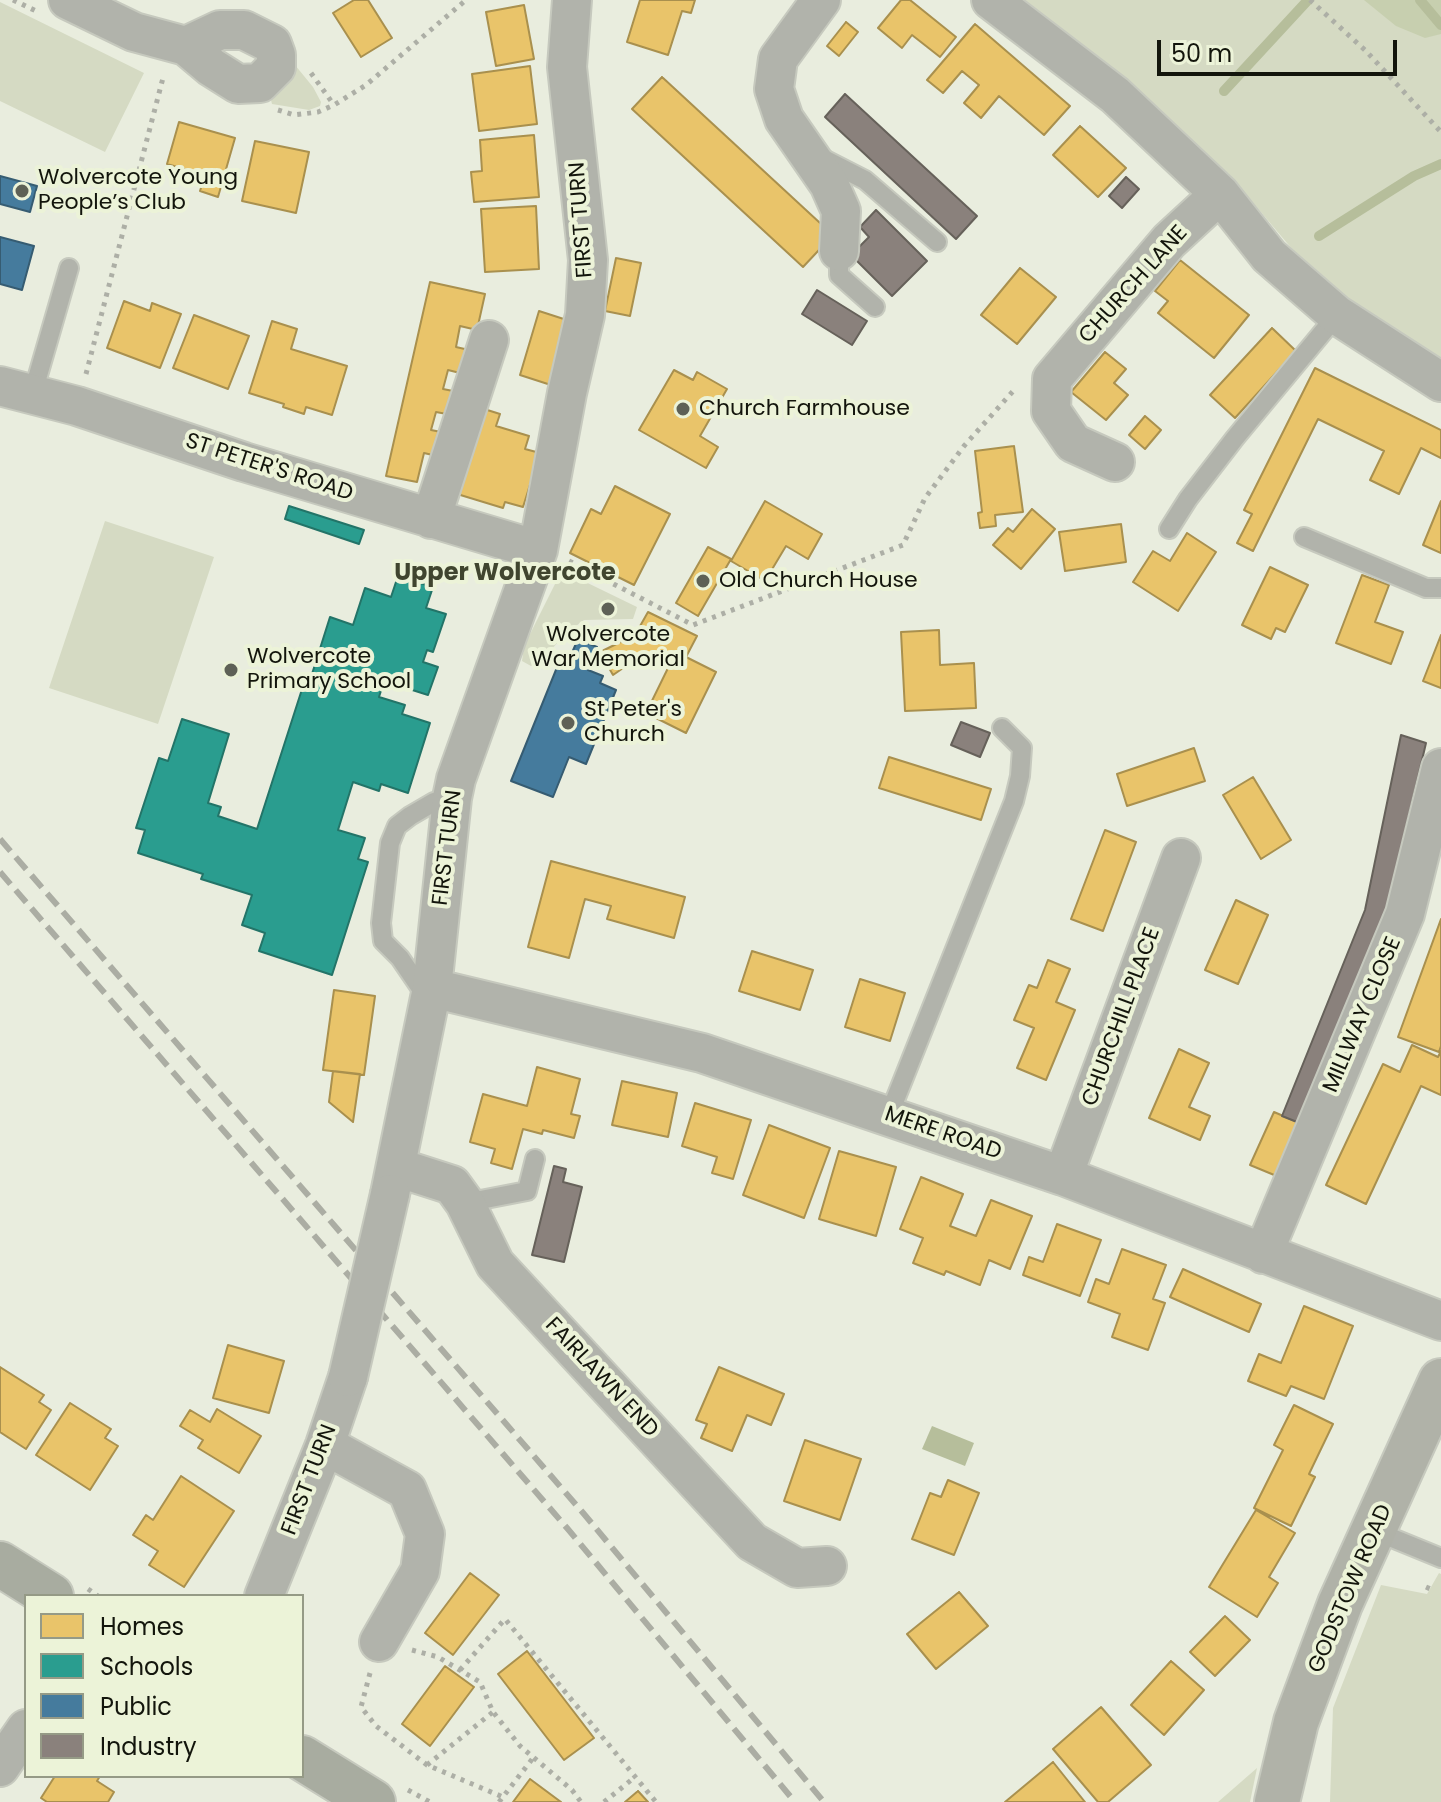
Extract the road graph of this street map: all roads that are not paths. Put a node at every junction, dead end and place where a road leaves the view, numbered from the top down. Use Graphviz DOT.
graph roads {
  1 [pos="68,0"];
  2 [pos="572,0"];
  3 [pos="821,0"];
  4 [pos="991,0"];
  5 [pos="175,60"];
  6 [pos="802,148"];
  7 [pos="1220,194"];
  8 [pos="937,242"];
  9 [pos="839,251"];
  10 [pos="69,268"];
  11 [pos="875,307"];
  12 [pos="1337,315"];
  13 [pos="489,340"];
  14 [pos="1441,382"];
  15 [pos="16,391"];
  16 [pos="1115,462"];
  17 [pos="431,519"];
  18 [pos="1169,529"];
  19 [pos="1304,537"];
  20 [pos="538,550"];
  21 [pos="1441,588"];
  22 [pos="1002,728"];
  23 [pos="1441,768"];
  24 [pos="452,798"];
  25 [pos="1181,858"];
  26 [pos="431,995"];
  27 [pos="889,1115"];
  28 [pos="535,1159"];
  29 [pos="1063,1176"];
  30 [pos="393,1180"];
  31 [pos="465,1203"];
  32 [pos="1263,1254"];
  33 [pos="1441,1321"];
  34 [pos="1441,1381"];
  35 [pos="325,1445"];
  36 [pos="1375,1531"];
  37 [pos="1441,1558"];
  38 [pos="0,1564"];
  39 [pos="827,1566"];
  40 [pos="48,1594"];
  41 [pos="265,1594"];
  42 [pos="379,1642"];
  43 [pos="24,1732"];
  44 [pos="304,1759"];
  45 [pos="0,1767"];
  46 [pos="373,1802"];
  47 [pos="1277,1802"];
  1 -- 5 [label="street"];
  2 -- 20 [label="street, FIRST TURN"];
  3 -- 6 [label="street"];
  4 -- 7 [label="street"];
  6 -- 8 [label="lane"];
  6 -- 9 [label="street"];
  7 -- 12 [label="street"];
  7 -- 16 [label="street, CHURCH LANE"];
  9 -- 11 [label="lane"];
  10 -- 15 [label="lane"];
  12 -- 14 [label="street"];
  12 -- 18 [label="lane"];
  13 -- 17 [label="street"];
  15 -- 17 [label="street, ST PETER'S ROAD"];
  17 -- 20 [label="street, ST PETER'S ROAD"];
  19 -- 21 [label="lane"];
  20 -- 24 [label="street, FIRST TURN"];
  22 -- 27 [label="lane"];
  23 -- 32 [label="street, MILLWAY CLOSE"];
  24 -- 26 [label="street, FIRST TURN"];
  24 -- 26 [label="lane"];
  25 -- 29 [label="street, CHURCHILL PLACE"];
  26 -- 27 [label="street, MERE ROAD"];
  26 -- 30 [label="street, FIRST TURN"];
  27 -- 29 [label="street, MERE ROAD"];
  28 -- 31 [label="lane"];
  29 -- 32 [label="street, MERE ROAD"];
  30 -- 31 [label="street, FAIRLAWN END"];
  30 -- 35 [label="street, FIRST TURN, bridge"];
  31 -- 39 [label="street, FAIRLAWN END"];
  32 -- 33 [label="street, MERE ROAD"];
  34 -- 36 [label="street, GODSTOW ROAD"];
  35 -- 41 [label="street, FIRST TURN"];
  35 -- 42 [label="street"];
  36 -- 37 [label="lane"];
  36 -- 47 [label="street, GODSTOW ROAD"];
  38 -- 40 [label="main road"];
  43 -- 45 [label="street"];
  44 -- 46 [label="main road"];
}
